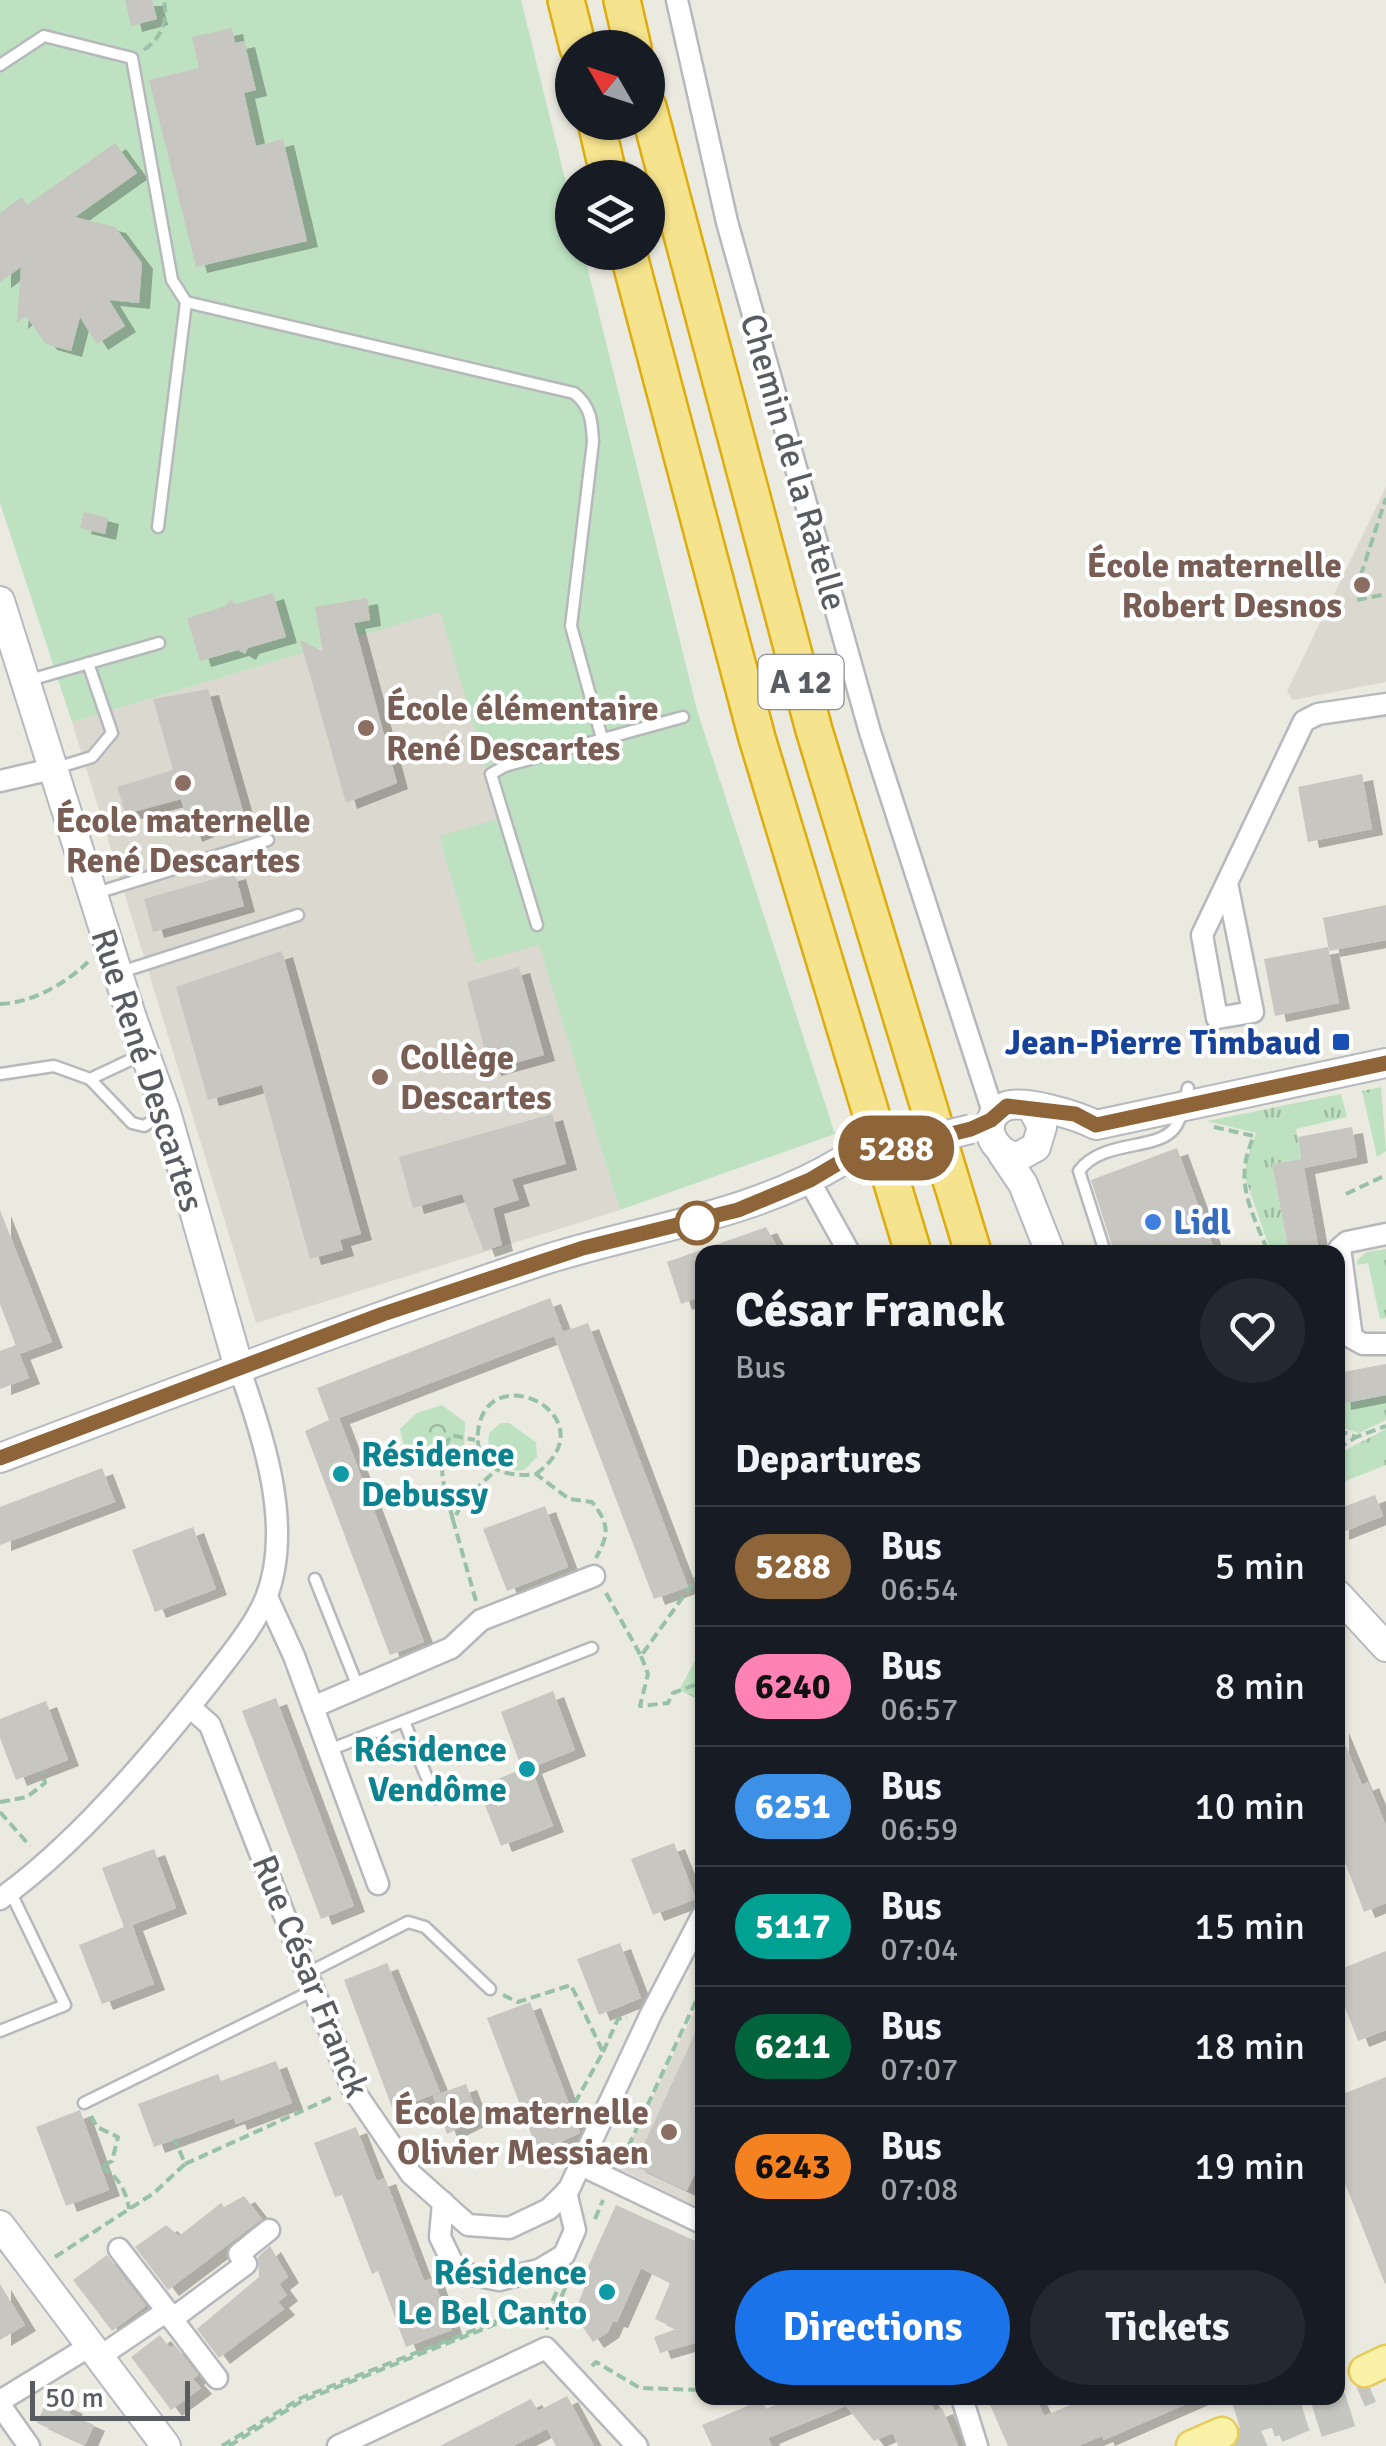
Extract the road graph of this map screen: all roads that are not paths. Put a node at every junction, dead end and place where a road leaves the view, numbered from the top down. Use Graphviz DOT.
graph roads {
  1 [pos="566,0"];
  2 [pos="622,0"];
  3 [pos="677,0"];
  4 [pos="574,30"];
  5 [pos="629,30"];
  6 [pos="0,65"];
  7 [pos="657,140"];
  8 [pos="633,270"];
  9 [pos="186,302"];
  10 [pos="158,527"];
  11 [pos="0,601"];
  12 [pos="160,643"];
  13 [pos="88,663"];
  14 [pos="24,681"];
  15 [pos="1386,704"];
  16 [pos="682,717"];
  17 [pos="603,742"];
  18 [pos="52,769"];
  19 [pos="0,781"];
  20 [pos="268,840"];
  21 [pos="1227,883"];
  22 [pos="93,894"];
  23 [pos="298,915"];
  24 [pos="537,925"];
  25 [pos="118,973"];
  26 [pos="1386,1048"];
  27 [pos="144,1054"];
  28 [pos="1386,1064"];
  29 [pos="0,1074"];
  30 [pos="90,1079"];
  31 [pos="1190,1099"];
  32 [pos="166,1112"];
  33 [pos="1003,1127"];
  34 [pos="810,1180"];
  35 [pos="1386,1234"];
  36 [pos="845,1245"];
  37 [pos="911,1245"];
  38 [pos="972,1245"];
  39 [pos="1047,1245"];
  40 [pos="1103,1245"];
  41 [pos="1344,1245"];
  42 [pos="1345,1300"];
  43 [pos="1386,1344"];
  44 [pos="239,1368"];
  45 [pos="0,1458"];
  46 [pos="594,1576"];
  47 [pos="315,1579"];
  48 [pos="266,1597"];
  49 [pos="1345,1603"];
  50 [pos="1386,1647"];
  51 [pos="592,1648"];
  52 [pos="358,1688"];
  53 [pos="190,1707"];
  54 [pos="313,1707"];
  55 [pos="404,1721"];
  56 [pos="329,1750"];
  57 [pos="435,1798"];
  58 [pos="378,1884"];
  59 [pos="5,1895"];
  60 [pos="695,1929"];
  61 [pos="311,1982"];
  62 [pos="490,1989"];
  63 [pos="0,2031"];
  64 [pos="84,2103"];
  65 [pos="583,2166"];
  66 [pos="566,2192"];
  67 [pos="443,2202"];
  68 [pos="695,2220"];
  69 [pos="0,2225"];
  70 [pos="269,2230"];
  71 [pos="119,2249"];
  72 [pos="169,2315"];
  73 [pos="94,2352"];
  74 [pos="217,2378"];
  75 [pos="0,2403"];
  76 [pos="964,2405"];
  77 [pos="1222,2433"];
  78 [pos="28,2446"];
  79 [pos="166,2446"];
  80 [pos="338,2446"];
  81 [pos="637,2446"];
  82 [pos="976,2446"];
  83 [pos="1192,2446"];
  1 -- 4 [label="highway"];
  2 -- 5 [label="highway"];
  3 -- 33 [label="street, Chemin de la Ratelle"];
  6 -- 9 [label="lane"];
  7 -- 38 [label="highway, A 12"];
  8 -- 37 [label="highway, A 12"];
  9 -- 10 [label="lane"];
  9 -- 17 [label="lane"];
  11 -- 14 [label="street, Rue René Descartes"];
  12 -- 13 [label="lane"];
  13 -- 14 [label="lane"];
  13 -- 18 [label="lane"];
  14 -- 18 [label="street, Rue René Descartes"];
  15 -- 21 [label="street"];
  16 -- 17 [label="lane"];
  17 -- 24 [label="lane"];
  18 -- 19 [label="street"];
  18 -- 22 [label="street, Rue René Descartes"];
  20 -- 22 [label="lane"];
  21 -- 21 [label="street"];
  22 -- 25 [label="street, Rue René Descartes"];
  23 -- 25 [label="lane"];
  25 -- 27 [label="street, Rue René Descartes"];
  26 -- 31 [label="street"];
  27 -- 30 [label="lane"];
  27 -- 32 [label="street, Rue René Descartes"];
  28 -- 31 [label="street"];
  29 -- 30 [label="lane"];
  30 -- 32 [label="lane"];
  31 -- 33 [label="street"];
  31 -- 40 [label="lane"];
  32 -- 44 [label="street, Rue René Descartes"];
  33 -- 34 [label="street, bridge"];
  33 -- 39 [label="street"];
  34 -- 36 [label="street"];
  34 -- 44 [label="street"];
  35 -- 41 [label="street"];
  42 -- 43 [label="street"];
  44 -- 45 [label="street"];
  44 -- 48 [label="street"];
  46 -- 52 [label="street"];
  47 -- 52 [label="lane"];
  48 -- 53 [label="street"];
  48 -- 54 [label="street"];
  49 -- 50 [label="street"];
  51 -- 55 [label="lane"];
  52 -- 54 [label="street"];
  53 -- 59 [label="street"];
  53 -- 61 [label="street, Rue César Franck"];
  54 -- 56 [label="street"];
  55 -- 56 [label="lane"];
  55 -- 57 [label="lane"];
  56 -- 58 [label="street"];
  59 -- 63 [label="lane"];
  60 -- 65 [label="street, Rue César Franck"];
  61 -- 62 [label="lane"];
  61 -- 64 [label="lane"];
  61 -- 67 [label="street, Rue César Franck"];
  65 -- 66 [label="street, Rue César Franck"];
  65 -- 68 [label="street"];
  66 -- 67 [label="street, Rue César Franck"];
  66 -- 67 [label="street"];
  69 -- 73 [label="street"];
  70 -- 72 [label="street"];
  71 -- 72 [label="street"];
  72 -- 73 [label="street"];
  72 -- 74 [label="street"];
  73 -- 75 [label="street"];
  73 -- 79 [label="street"];
  75 -- 78 [label="street"];
  76 -- 82 [label="street"];
  77 -- 83 [label="main road"];
  80 -- 81 [label="street"];
}
